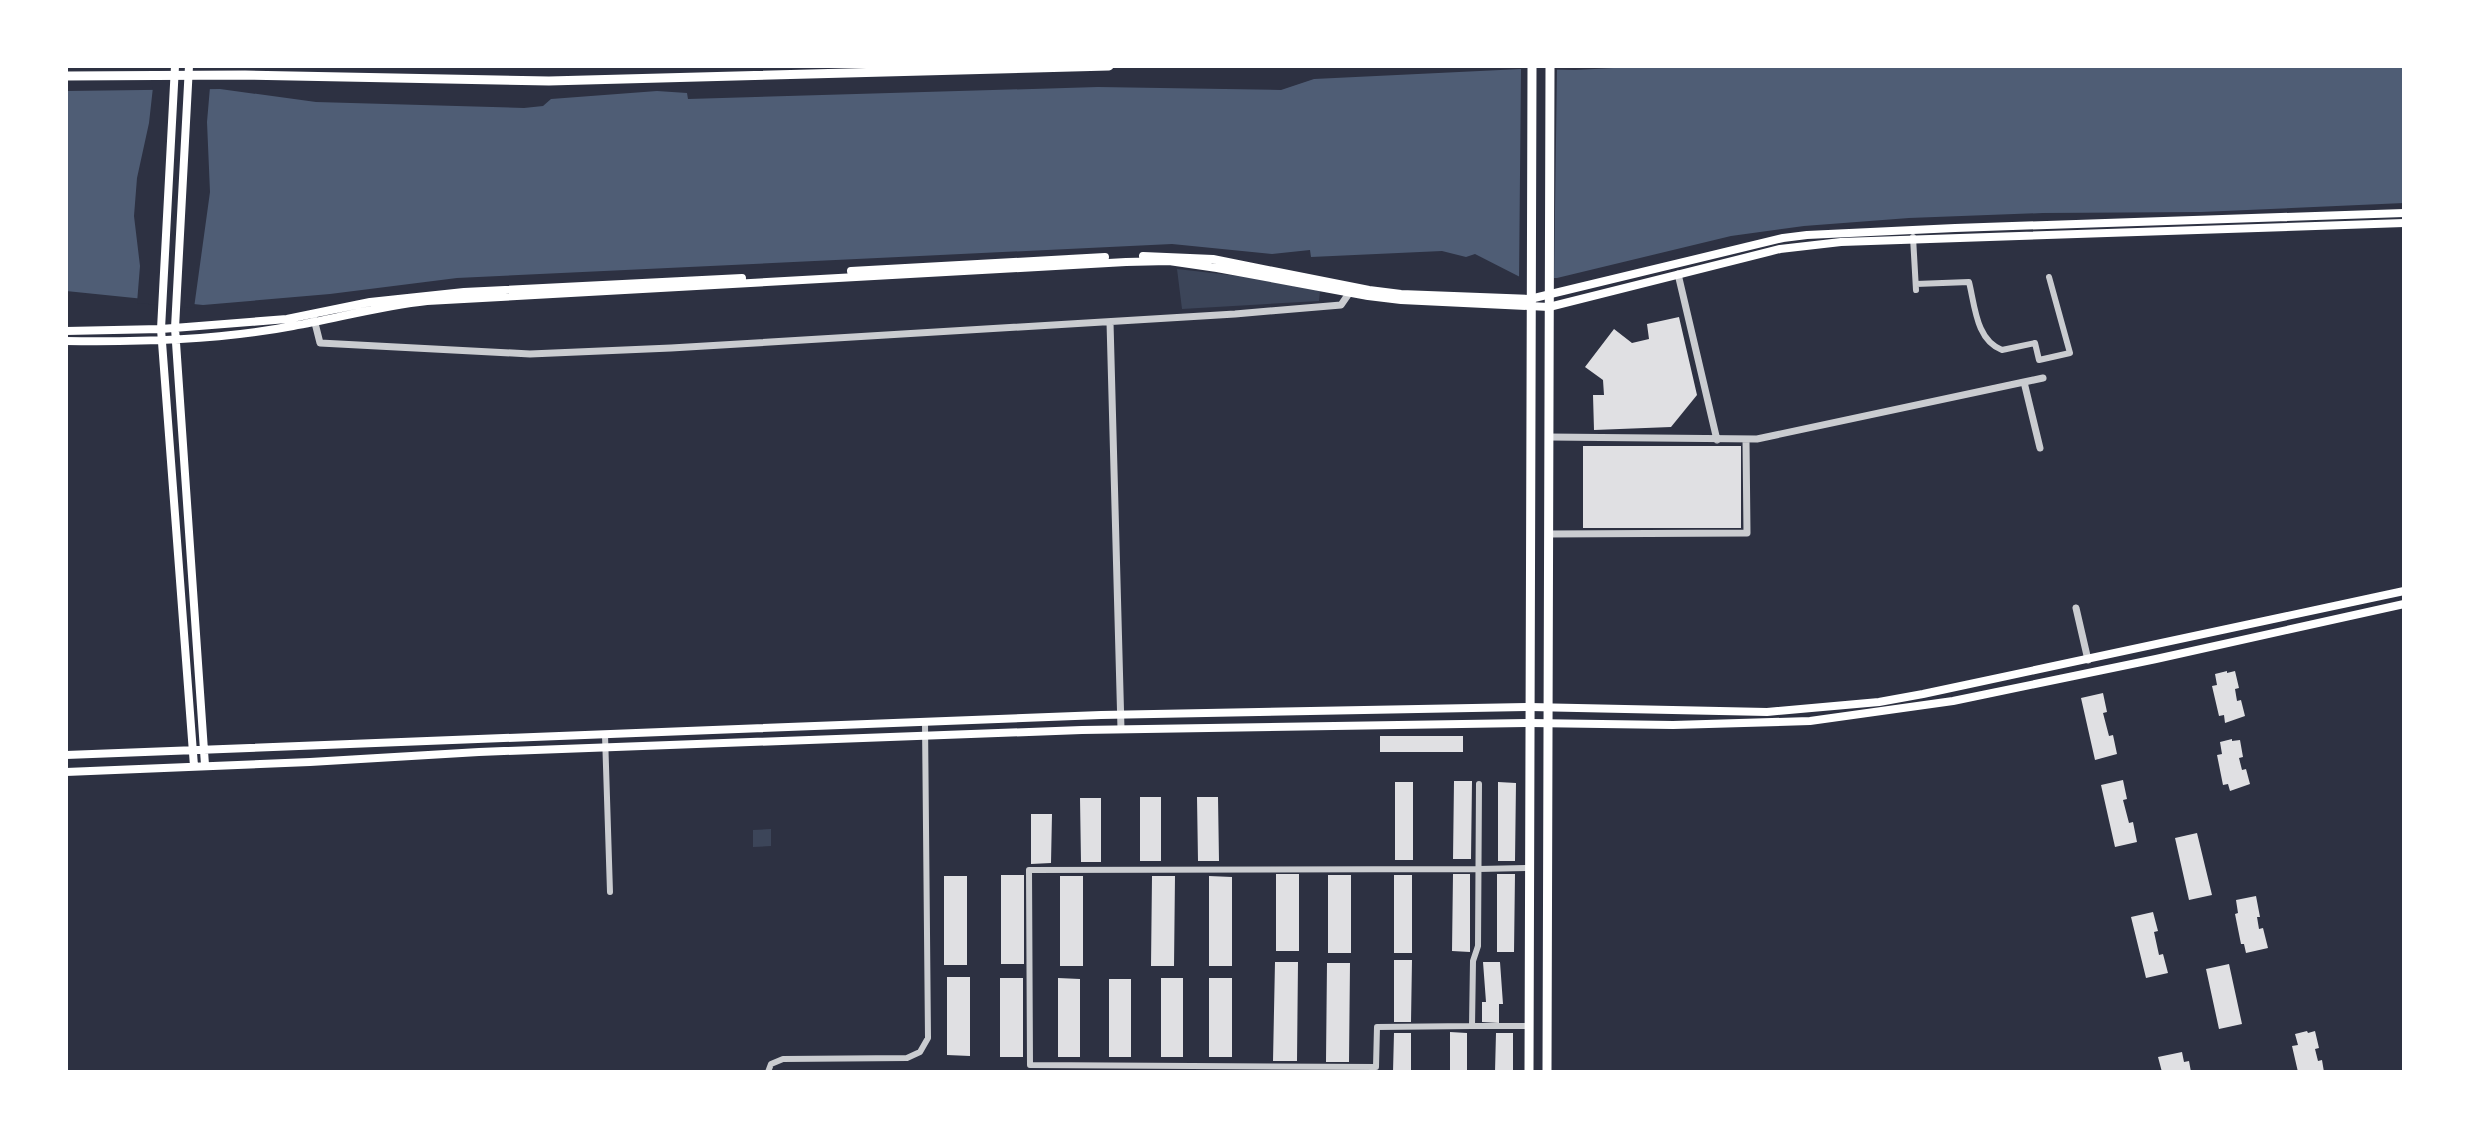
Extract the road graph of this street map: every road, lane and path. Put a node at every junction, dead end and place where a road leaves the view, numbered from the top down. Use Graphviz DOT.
graph roads {
  1 [pos="1109,66"];
  2 [pos="1531,67"];
  3 [pos="1550,67"];
  4 [pos="189,70"];
  5 [pos="175,71"];
  6 [pos="157,75"];
  7 [pos="209,75"];
  8 [pos="66,76"];
  9 [pos="175,93"];
  10 [pos="189,94"];
  11 [pos="2404,213"];
  12 [pos="2404,223"];
  13 [pos="1913,235"];
  14 [pos="1678,274"];
  15 [pos="2049,277"];
  16 [pos="1351,290"];
  17 [pos="1550,295"];
  18 [pos="1530,302"];
  19 [pos="1549,307"];
  20 [pos="313,318"];
  21 [pos="1110,322"];
  22 [pos="175,328"];
  23 [pos="161,329"];
  24 [pos="66,331"];
  25 [pos="175,339"];
  26 [pos="162,340"];
  27 [pos="66,341"];
  28 [pos="2039,360"];
  29 [pos="2043,378"];
  30 [pos="2024,382"];
  31 [pos="1549,437"];
  32 [pos="1717,440"];
  33 [pos="1746,440"];
  34 [pos="2040,448"];
  35 [pos="1549,534"];
  36 [pos="2404,591"];
  37 [pos="2404,604"];
  38 [pos="2076,608"];
  39 [pos="2088,660"];
  40 [pos="1530,707"];
  41 [pos="1548,707"];
  42 [pos="1121,715"];
  43 [pos="925,722"];
  44 [pos="1530,723"];
  45 [pos="1548,724"];
  46 [pos="1121,729"];
  47 [pos="605,735"];
  48 [pos="925,735"];
  49 [pos="606,747"];
  50 [pos="193,749"];
  51 [pos="205,749"];
  52 [pos="66,755"];
  53 [pos="205,765"];
  54 [pos="194,766"];
  55 [pos="66,772"];
  56 [pos="1479,784"];
  57 [pos="1530,868"];
  58 [pos="1479,869"];
  59 [pos="610,892"];
  60 [pos="1472,1026"];
  61 [pos="1529,1026"];
  62 [pos="768,1072"];
  63 [pos="1529,1072"];
  64 [pos="1547,1072"];
  1 -- 7 [label="main road"];
  2 -- 18 [label="main road"];
  3 -- 17 [label="main road"];
  4 -- 5 [label="main road"];
  4 -- 7 [label="main road"];
  4 -- 10 [label="main road"];
  5 -- 6 [label="main road"];
  5 -- 9 [label="main road"];
  6 -- 8 [label="main road"];
  6 -- 9 [label="main road"];
  7 -- 10 [label="main road"];
  9 -- 23 [label="main road"];
  10 -- 22 [label="main road"];
  11 -- 13 [label="main road"];
  12 -- 13 [label="main road"];
  13 -- 14 [label="main road"];
  13 -- 17 [label="main road"];
  13 -- 28 [label="street"];
  14 -- 19 [label="main road"];
  14 -- 32 [label="street"];
  15 -- 28 [label="street"];
  16 -- 18 [label="main road"];
  16 -- 20 [label="main road"];
  16 -- 21 [label="street"];
  17 -- 18 [label="main road"];
  17 -- 19 [label="main road"];
  18 -- 19 [label="main road"];
  18 -- 40 [label="main road"];
  19 -- 31 [label="main road"];
  20 -- 21 [label="street"];
  20 -- 22 [label="main road"];
  20 -- 25 [label="main road"];
  21 -- 42 [label="street"];
  22 -- 23 [label="main road"];
  22 -- 25 [label="main road"];
  23 -- 24 [label="main road"];
  23 -- 26 [label="main road"];
  25 -- 26 [label="main road"];
  25 -- 51 [label="main road"];
  26 -- 27 [label="main road"];
  26 -- 50 [label="main road"];
  28 -- 29 [label="street"];
  29 -- 30 [label="street"];
  30 -- 33 [label="street"];
  30 -- 34 [label="street"];
  31 -- 32 [label="street"];
  31 -- 35 [label="main road"];
  32 -- 33 [label="street"];
  33 -- 35 [label="street"];
  35 -- 41 [label="main road"];
  36 -- 39 [label="main road"];
  37 -- 45 [label="main road"];
  38 -- 39 [label="street"];
  39 -- 41 [label="main road"];
  40 -- 41 [label="main road"];
  40 -- 42 [label="main road"];
  40 -- 44 [label="main road"];
  41 -- 45 [label="main road"];
  42 -- 43 [label="main road"];
  42 -- 46 [label="street"];
  43 -- 47 [label="main road"];
  43 -- 48 [label="street"];
  44 -- 45 [label="main road"];
  44 -- 46 [label="main road"];
  44 -- 57 [label="main road"];
  45 -- 64 [label="main road"];
  46 -- 48 [label="main road"];
  47 -- 49 [label="street"];
  47 -- 51 [label="main road"];
  48 -- 49 [label="main road"];
  48 -- 62 [label="street"];
  49 -- 53 [label="main road"];
  49 -- 59 [label="street"];
  50 -- 51 [label="main road"];
  50 -- 52 [label="main road"];
  50 -- 54 [label="main road"];
  51 -- 53 [label="main road"];
  53 -- 54 [label="main road"];
  54 -- 55 [label="main road"];
  56 -- 58 [label="street"];
  57 -- 58 [label="street"];
  57 -- 61 [label="main road"];
  58 -- 60 [label="street"];
  58 -- 60 [label="street"];
  60 -- 61 [label="street"];
  61 -- 63 [label="main road"];
}
